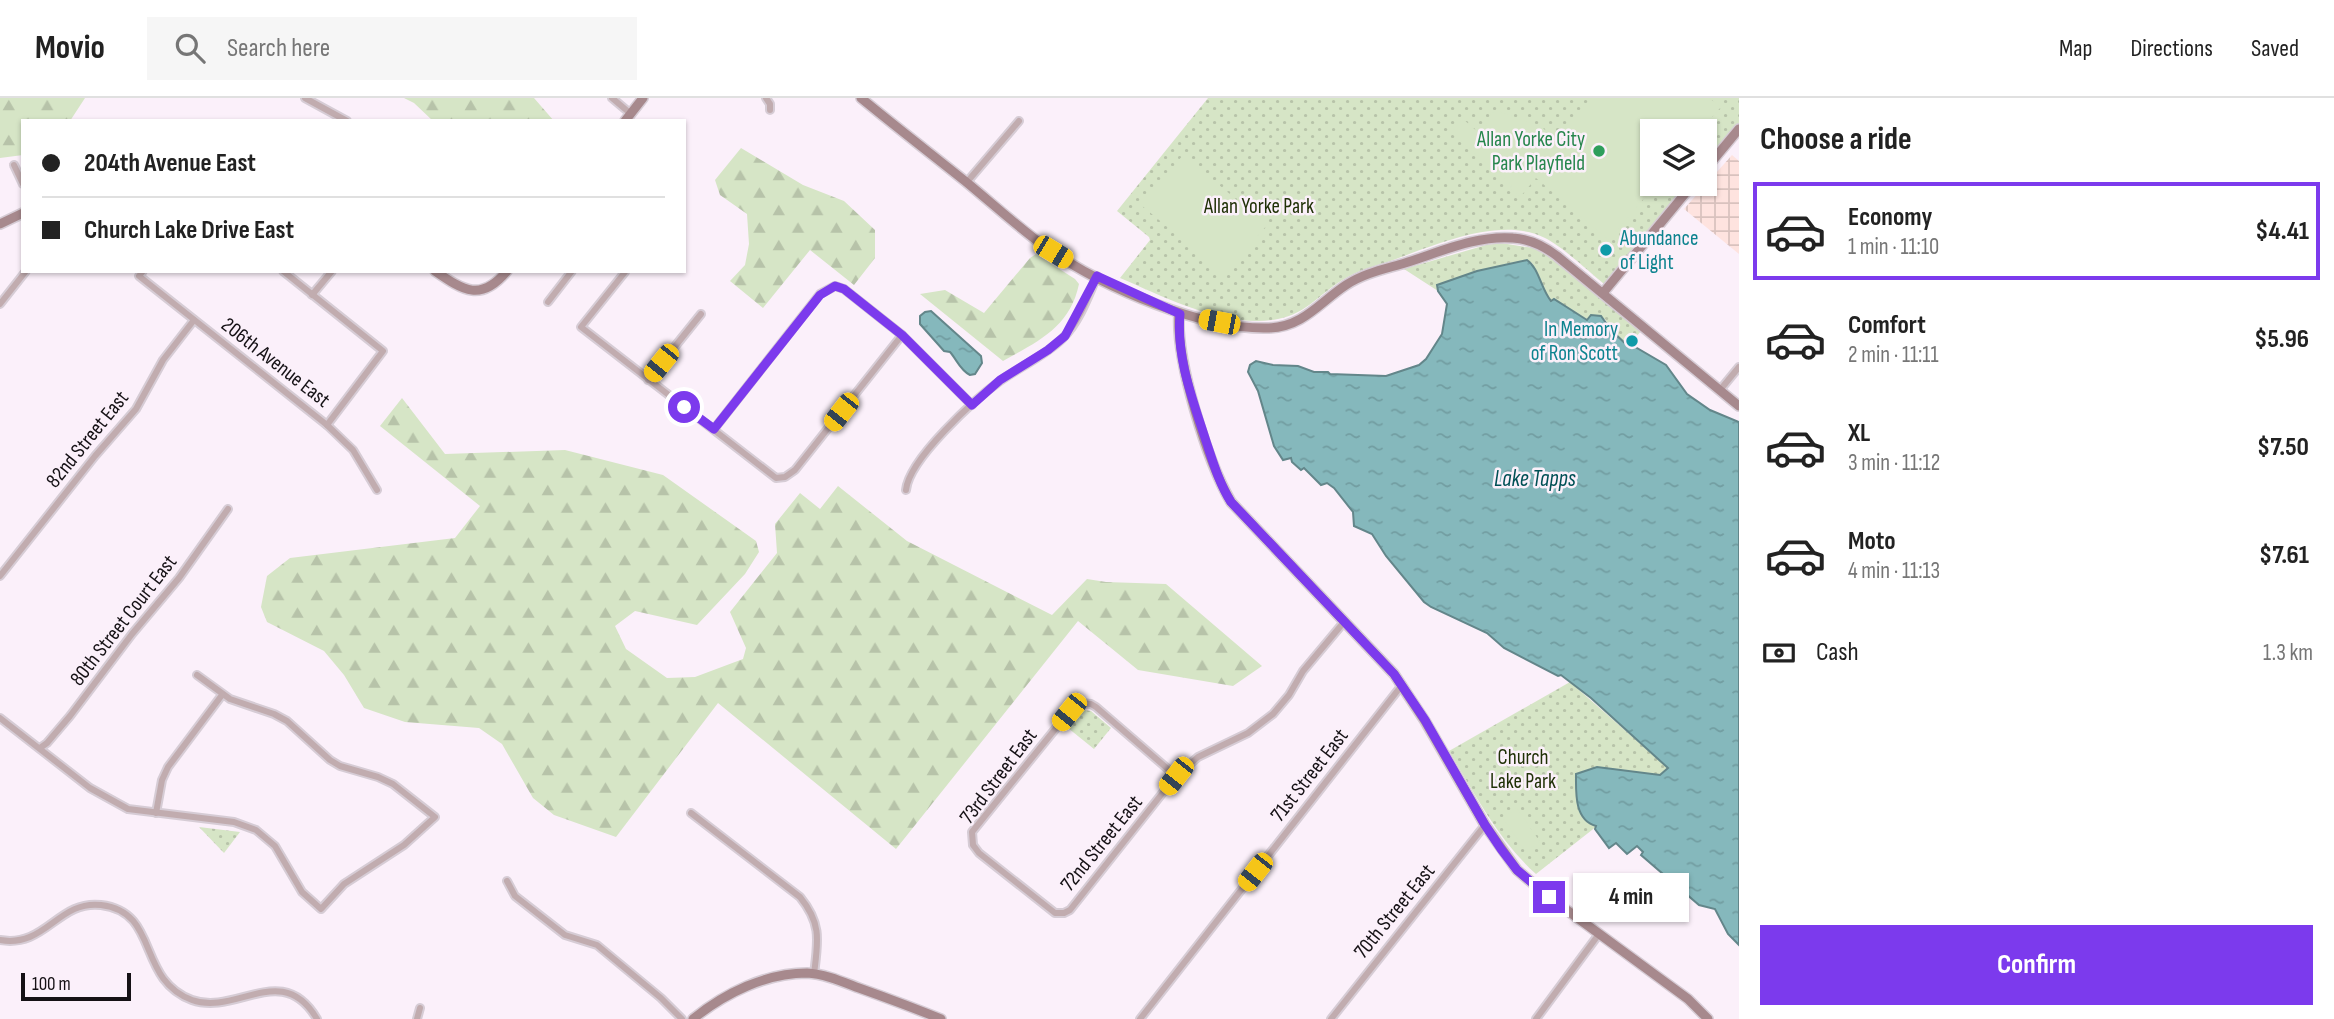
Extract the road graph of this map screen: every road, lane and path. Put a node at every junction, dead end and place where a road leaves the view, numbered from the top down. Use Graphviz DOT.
graph roads {
  1 [pos="305,98"];
  2 [pos="612,98"];
  3 [pos="643,98"];
  4 [pos="766,98"];
  5 [pos="860,98"];
  6 [pos="770,110"];
  7 [pos="628,117"];
  8 [pos="340,119"];
  9 [pos="1019,121"];
  10 [pos="1739,129"];
  11 [pos="1717,155"];
  12 [pos="14,166"];
  13 [pos="21,180"];
  14 [pos="967,182"];
  15 [pos="1683,196"];
  16 [pos="21,213"];
  17 [pos="0,224"];
  18 [pos="24,273"];
  19 [pos="285,273"];
  20 [pos="330,273"];
  21 [pos="438,273"];
  22 [pos="505,273"];
  23 [pos="570,273"];
  24 [pos="623,273"];
  25 [pos="141,274"];
  26 [pos="1097,276"];
  27 [pos="1603,292"];
  28 [pos="312,295"];
  29 [pos="548,302"];
  30 [pos="0,304"];
  31 [pos="701,314"];
  32 [pos="1180,314"];
  33 [pos="194,320"];
  34 [pos="902,335"];
  35 [pos="1739,367"];
  36 [pos="648,380"];
  37 [pos="1720,390"];
  38 [pos="972,405"];
  39 [pos="1739,406"];
  40 [pos="327,425"];
  41 [pos="714,429"];
  42 [pos="377,490"];
  43 [pos="906,490"];
  44 [pos="228,509"];
  45 [pos="0,576"];
  46 [pos="1344,622"];
  47 [pos="197,675"];
  48 [pos="1402,685"];
  49 [pos="222,695"];
  50 [pos="0,718"];
  51 [pos="40,748"];
  52 [pos="1176,776"];
  53 [pos="156,813"];
  54 [pos="691,813"];
  55 [pos="1485,825"];
  56 [pos="507,881"];
  57 [pos="1064,914"];
  58 [pos="1599,934"];
  59 [pos="0,940"];
  60 [pos="814,974"];
  61 [pos="420,1008"];
  62 [pos="317,1019"];
  63 [pos="417,1019"];
  64 [pos="682,1019"];
  65 [pos="693,1019"];
  66 [pos="941,1019"];
  67 [pos="1140,1019"];
  68 [pos="1331,1019"];
  69 [pos="1536,1019"];
  70 [pos="1708,1019"];
  1 -- 8 [label="street"];
  2 -- 7 [label="street"];
  3 -- 7 [label="street"];
  4 -- 6 [label="street"];
  5 -- 14 [label="street"];
  9 -- 14 [label="street"];
  10 -- 11 [label="street"];
  12 -- 13 [label="street"];
  14 -- 26 [label="street"];
  15 -- 27 [label="street"];
  16 -- 17 [label="street"];
  18 -- 30 [label="street"];
  19 -- 28 [label="street"];
  20 -- 28 [label="street"];
  21 -- 22 [label="street"];
  23 -- 29 [label="street"];
  24 -- 36 [label="street"];
  25 -- 33 [label="street, 206th Avenue East"];
  26 -- 32 [label="street"];
  26 -- 38 [label="street"];
  27 -- 32 [label="street"];
  27 -- 37 [label="street"];
  28 -- 40 [label="street"];
  31 -- 36 [label="street"];
  32 -- 46 [label="street"];
  33 -- 40 [label="street, 206th Avenue East"];
  33 -- 45 [label="street, 82nd Street East"];
  34 -- 38 [label="street"];
  34 -- 41 [label="street"];
  34 -- 41 [label="street"];
  35 -- 37 [label="street"];
  36 -- 41 [label="street"];
  37 -- 39 [label="street"];
  38 -- 43 [label="street"];
  40 -- 42 [label="street, 206th Avenue East"];
  44 -- 51 [label="street, 80th Street Court East"];
  46 -- 48 [label="street"];
  46 -- 52 [label="street, 72nd Street East"];
  47 -- 49 [label="street"];
  48 -- 55 [label="street"];
  48 -- 67 [label="street, 71st Street East"];
  49 -- 53 [label="street"];
  49 -- 53 [label="street"];
  50 -- 51 [label="street"];
  51 -- 53 [label="street"];
  52 -- 57 [label="street, 72nd Street East"];
  52 -- 57 [label="street, 73rd Street East"];
  54 -- 60 [label="street"];
  55 -- 58 [label="street"];
  55 -- 68 [label="street, 70th Street East"];
  56 -- 64 [label="street"];
  58 -- 69 [label="street"];
  58 -- 70 [label="street"];
  59 -- 62 [label="street"];
  60 -- 65 [label="street"];
  60 -- 66 [label="street"];
  61 -- 63 [label="street"];
}
